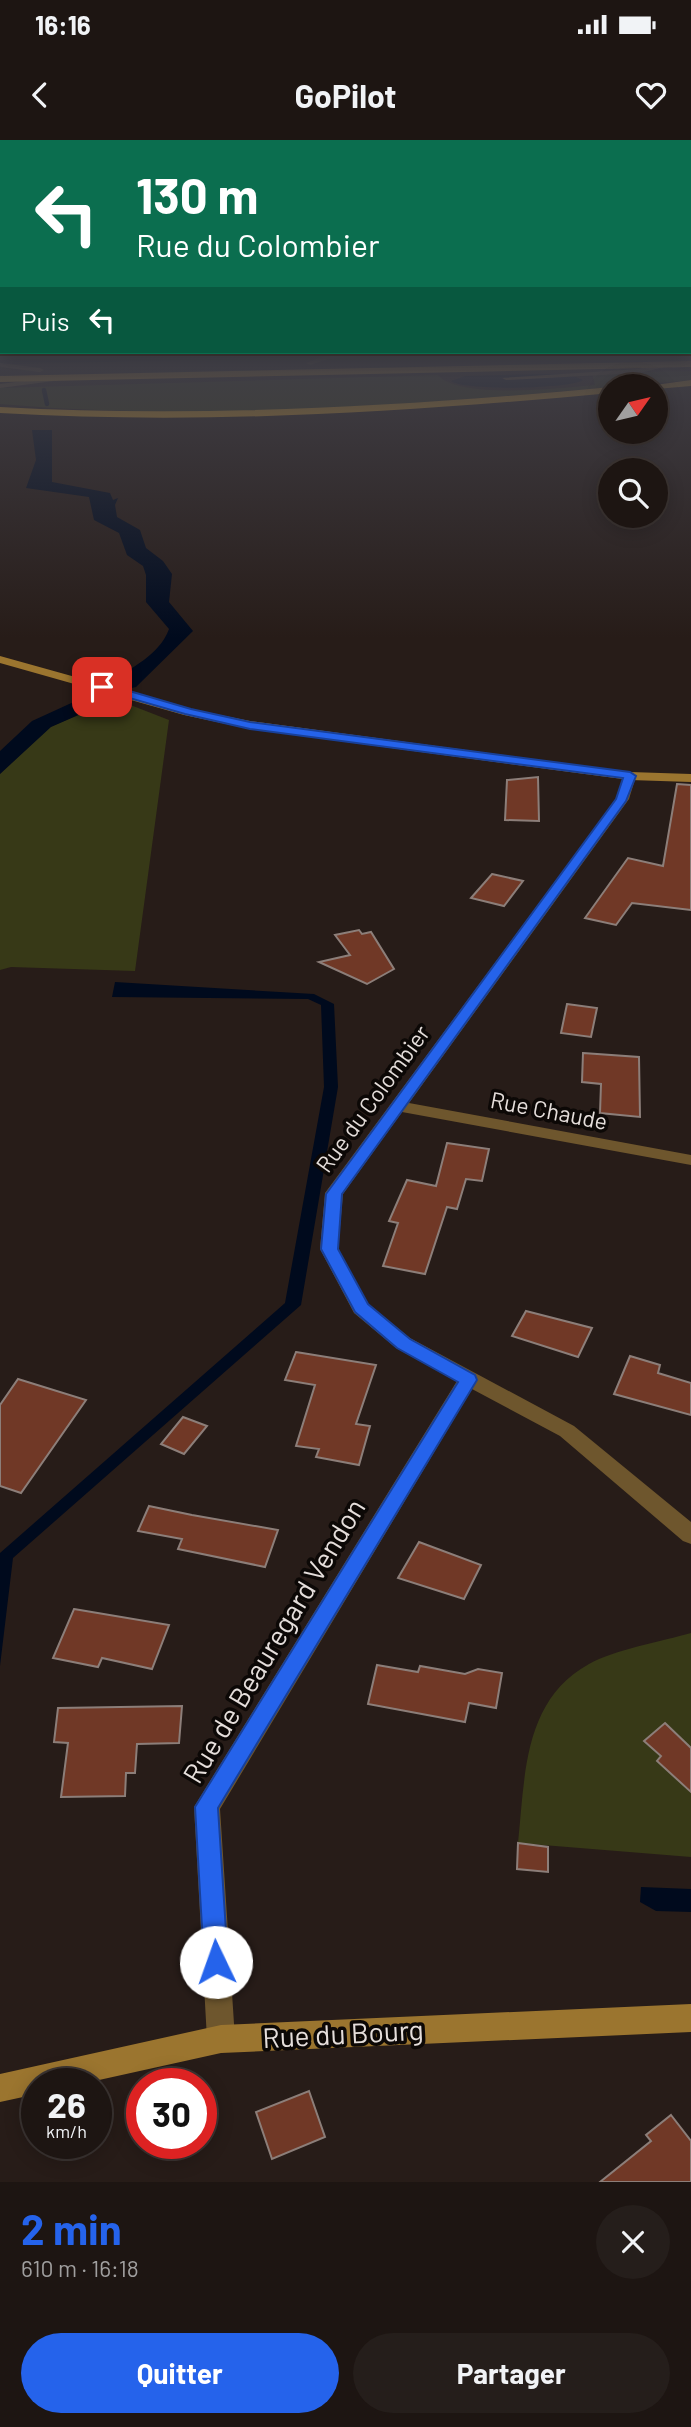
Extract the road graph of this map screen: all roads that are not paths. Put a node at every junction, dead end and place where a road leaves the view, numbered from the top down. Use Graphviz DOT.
graph roads {
  1 [pos="0,659"];
  2 [pos="630,776"];
  3 [pos="691,778"];
  4 [pos="400,1106"];
  5 [pos="691,1160"];
  6 [pos="468,1380"];
  7 [pos="691,1535"];
  8 [pos="691,2018"];
  9 [pos="221,2039"];
  10 [pos="0,2088"];
  1 -- 2 [label="street"];
  2 -- 3 [label="street"];
  2 -- 4 [label="street, Rue du Colombier"];
  4 -- 5 [label="street, Rue Chaude"];
  4 -- 6 [label="street, Rue du Colombier"];
  6 -- 7 [label="street, Rue du Colombier"];
  6 -- 9 [label="street, Rue de Beauregard Vendon"];
  8 -- 9 [label="street, Rue du Bourg"];
  9 -- 10 [label="street, Rue du Bourg"];
}
